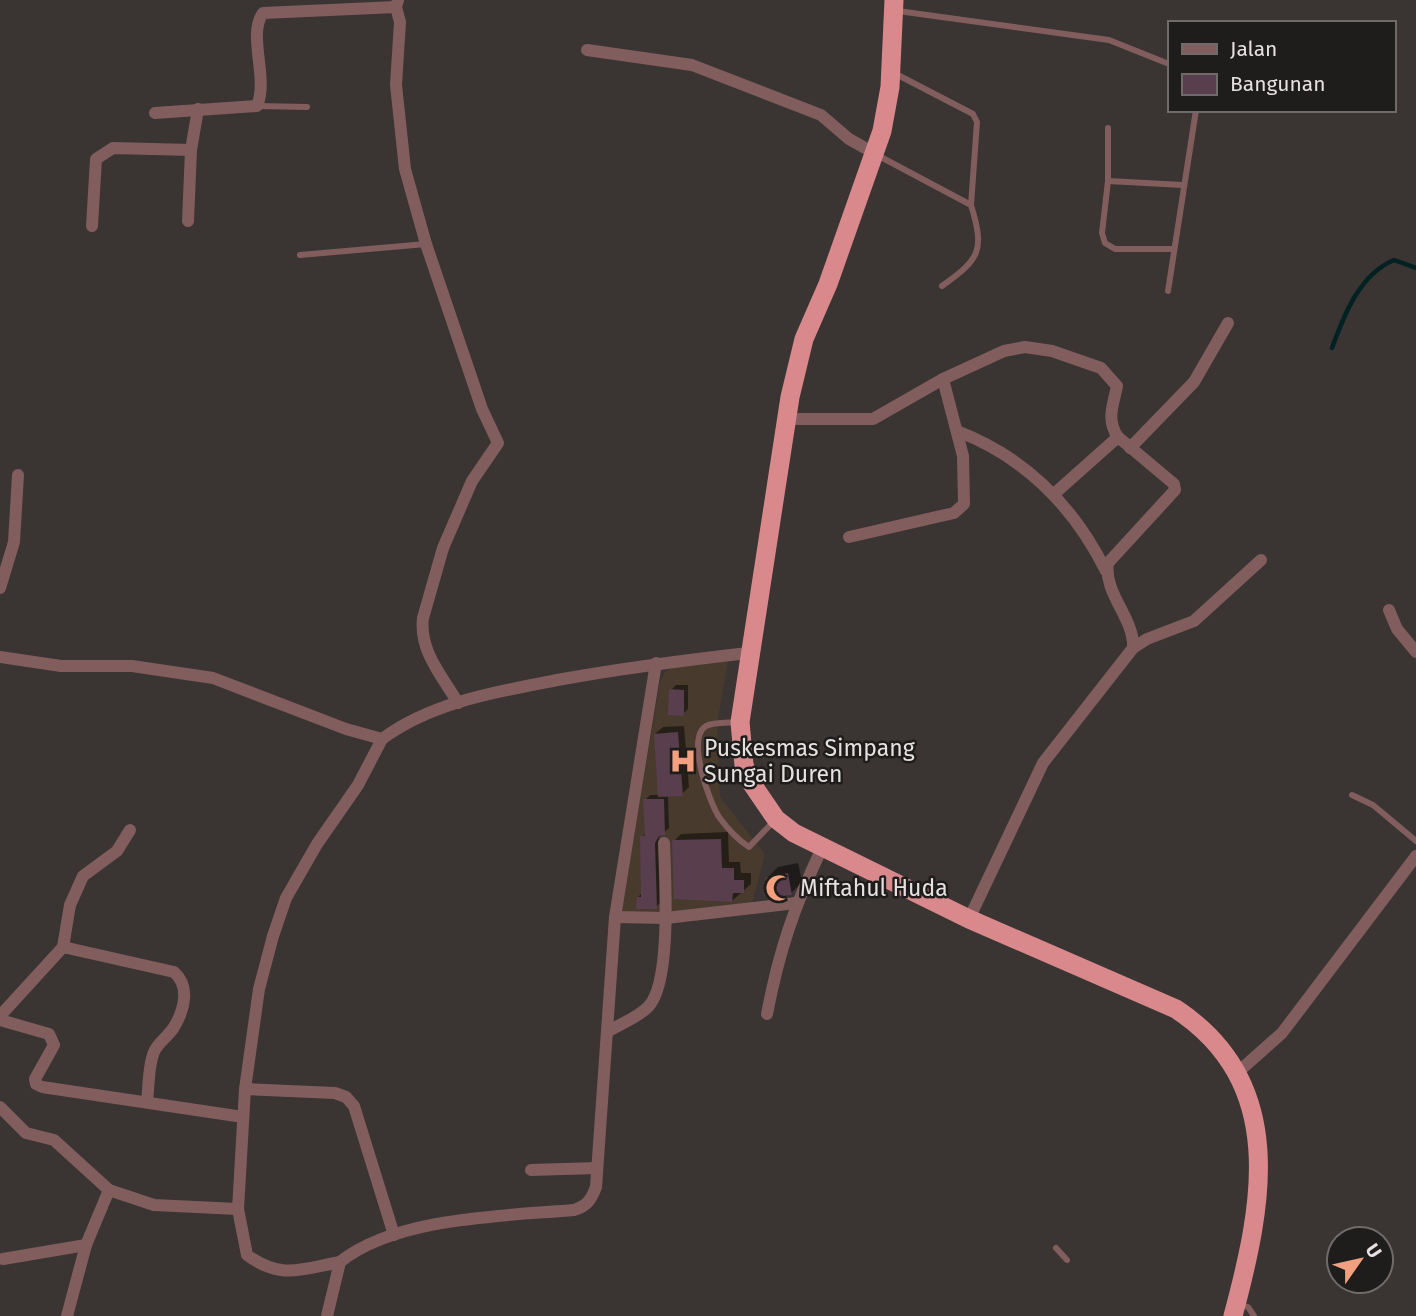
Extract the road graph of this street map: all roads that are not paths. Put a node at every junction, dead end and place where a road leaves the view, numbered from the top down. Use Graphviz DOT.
graph roads {
  1 [pos="397,4"];
  2 [pos="894,5"];
  3 [pos="587,50"];
  4 [pos="1168,64"];
  5 [pos="891,71"];
  6 [pos="257,106"];
  7 [pos="307,107"];
  8 [pos="198,109"];
  9 [pos="1196,112"];
  10 [pos="155,113"];
  11 [pos="1108,128"];
  12 [pos="191,149"];
  13 [pos="874,153"];
  14 [pos="1108,181"];
  15 [pos="1183,186"];
  16 [pos="971,205"];
  17 [pos="188,221"];
  18 [pos="92,226"];
  19 [pos="425,244"];
  20 [pos="1174,249"];
  21 [pos="300,254"];
  22 [pos="942,286"];
  23 [pos="1168,292"];
  24 [pos="1228,323"];
  25 [pos="943,379"];
  26 [pos="786,419"];
  27 [pos="957,431"];
  28 [pos="1118,437"];
  29 [pos="1130,448"];
  30 [pos="18,475"];
  31 [pos="1054,494"];
  32 [pos="849,537"];
  33 [pos="1261,560"];
  34 [pos="1106,571"];
  35 [pos="0,588"];
  36 [pos="1389,610"];
  37 [pos="1133,648"];
  38 [pos="1416,652"];
  39 [pos="748,653"];
  40 [pos="0,657"];
  41 [pos="656,663"];
  42 [pos="458,703"];
  43 [pos="740,722"];
  44 [pos="382,739"];
  45 [pos="1352,795"];
  46 [pos="776,819"];
  47 [pos="130,830"];
  48 [pos="1416,841"];
  49 [pos="664,843"];
  50 [pos="822,848"];
  51 [pos="1416,856"];
  52 [pos="796,903"];
  53 [pos="615,917"];
  54 [pos="666,919"];
  55 [pos="969,919"];
  56 [pos="63,947"];
  57 [pos="767,1014"];
  58 [pos="0,1018"];
  59 [pos="607,1032"];
  60 [pos="1237,1073"];
  61 [pos="245,1089"];
  62 [pos="148,1101"];
  63 [pos="0,1107"];
  64 [pos="243,1117"];
  65 [pos="597,1168"];
  66 [pos="531,1170"];
  67 [pos="108,1190"];
  68 [pos="238,1209"];
  69 [pos="394,1235"];
  70 [pos="86,1245"];
  71 [pos="1056,1248"];
  72 [pos="3,1259"];
  73 [pos="1067,1260"];
  74 [pos="340,1262"];
  75 [pos="1235,1309"];
  76 [pos="67,1316"];
  77 [pos="327,1316"];
  78 [pos="1254,1316"];
  1 -- 6 [label="street"];
  1 -- 19 [label="street"];
  2 -- 4 [label="lane"];
  2 -- 5 [label="highway"];
  3 -- 13 [label="street"];
  5 -- 13 [label="highway"];
  5 -- 16 [label="lane"];
  6 -- 7 [label="lane"];
  6 -- 8 [label="street"];
  8 -- 10 [label="street"];
  8 -- 12 [label="street"];
  9 -- 15 [label="lane"];
  11 -- 14 [label="lane"];
  12 -- 17 [label="street"];
  12 -- 18 [label="street"];
  13 -- 16 [label="lane"];
  13 -- 26 [label="highway"];
  14 -- 15 [label="lane"];
  14 -- 20 [label="lane"];
  15 -- 20 [label="lane"];
  16 -- 22 [label="lane"];
  19 -- 21 [label="lane"];
  19 -- 42 [label="street"];
  20 -- 23 [label="lane"];
  24 -- 29 [label="street"];
  25 -- 26 [label="street"];
  25 -- 27 [label="street"];
  25 -- 28 [label="street"];
  26 -- 39 [label="highway"];
  27 -- 31 [label="street"];
  27 -- 32 [label="street"];
  28 -- 29 [label="street"];
  28 -- 31 [label="street"];
  29 -- 34 [label="street"];
  30 -- 35 [label="street"];
  31 -- 34 [label="street"];
  33 -- 37 [label="street"];
  34 -- 37 [label="street"];
  36 -- 38 [label="street"];
  37 -- 55 [label="street"];
  39 -- 41 [label="street"];
  39 -- 43 [label="highway"];
  40 -- 44 [label="street"];
  41 -- 42 [label="street"];
  41 -- 53 [label="street"];
  42 -- 44 [label="street"];
  43 -- 46 [label="highway"];
  43 -- 46 [label="lane"];
  44 -- 61 [label="street"];
  45 -- 48 [label="lane"];
  46 -- 50 [label="highway"];
  47 -- 56 [label="street"];
  49 -- 54 [label="street"];
  50 -- 52 [label="street"];
  50 -- 55 [label="highway"];
  51 -- 60 [label="street"];
  52 -- 54 [label="street"];
  52 -- 57 [label="street"];
  53 -- 54 [label="street"];
  53 -- 59 [label="street"];
  54 -- 59 [label="street"];
  55 -- 60 [label="highway"];
  56 -- 58 [label="street"];
  56 -- 62 [label="street"];
  58 -- 62 [label="street"];
  59 -- 65 [label="street"];
  60 -- 75 [label="highway"];
  61 -- 64 [label="street"];
  61 -- 69 [label="street"];
  62 -- 64 [label="street"];
  63 -- 67 [label="street"];
  64 -- 68 [label="street"];
  65 -- 66 [label="street"];
  65 -- 69 [label="street"];
  67 -- 68 [label="street"];
  67 -- 70 [label="street"];
  68 -- 74 [label="street"];
  69 -- 74 [label="street"];
  70 -- 72 [label="street"];
  70 -- 76 [label="street"];
  71 -- 73 [label="lane"];
  74 -- 77 [label="street"];
  75 -- 78 [label="lane"];
}
